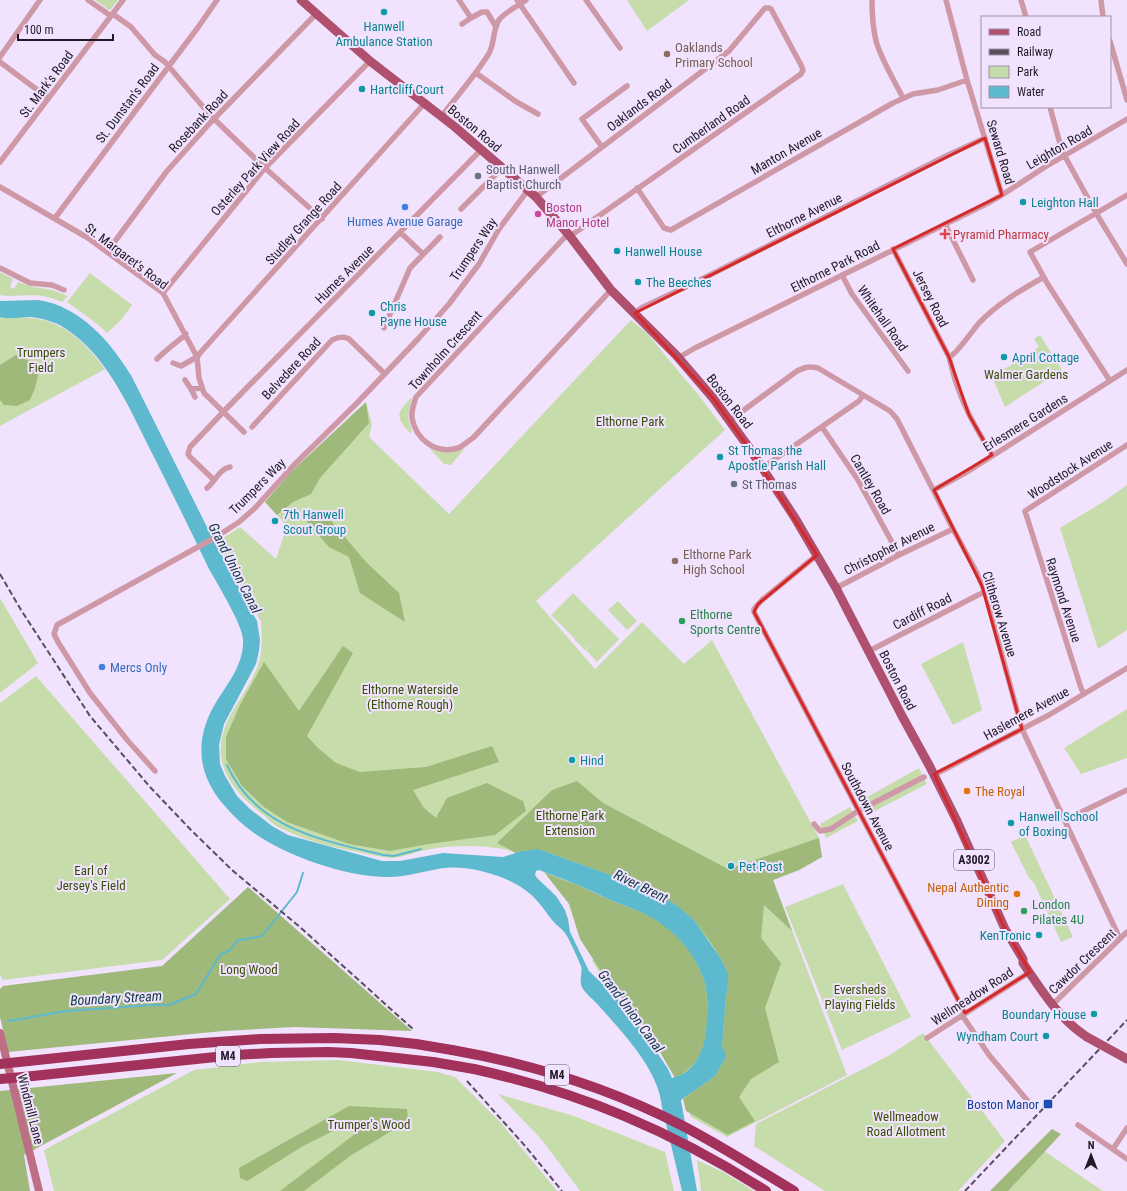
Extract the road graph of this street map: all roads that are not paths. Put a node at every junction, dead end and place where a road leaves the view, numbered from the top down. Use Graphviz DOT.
graph roads {
  1 [pos="40,0"];
  2 [pos="88,0"];
  3 [pos="123,0"];
  4 [pos="217,0"];
  5 [pos="301,0"];
  6 [pos="459,0"];
  7 [pos="526,0"];
  8 [pos="586,0"];
  9 [pos="872,0"];
  10 [pos="946,0"];
  11 [pos="1021,0"];
  12 [pos="1101,0"];
  13 [pos="518,2"];
  14 [pos="767,8"];
  15 [pos="316,14"];
  16 [pos="112,15"];
  17 [pos="1026,16"];
  18 [pos="1103,16"];
  19 [pos="471,18"];
  20 [pos="462,24"];
  21 [pos="496,27"];
  22 [pos="1111,44"];
  23 [pos="620,48"];
  24 [pos="0,57"];
  25 [pos="370,61"];
  26 [pos="0,62"];
  27 [pos="168,67"];
  28 [pos="476,72"];
  29 [pos="967,80"];
  30 [pos="574,83"];
  31 [pos="627,86"];
  32 [pos="48,98"];
  33 [pos="903,98"];
  34 [pos="1127,100"];
  35 [pos="424,104"];
  36 [pos="1050,108"];
  37 [pos="538,114"];
  38 [pos="441,117"];
  39 [pos="214,119"];
  40 [pos="1127,119"];
  41 [pos="985,138"];
  42 [pos="602,147"];
  43 [pos="481,150"];
  44 [pos="1064,156"];
  45 [pos="0,162"];
  46 [pos="265,168"];
  47 [pos="502,168"];
  48 [pos="0,187"];
  49 [pos="637,188"];
  50 [pos="528,190"];
  51 [pos="1002,195"];
  52 [pos="1127,195"];
  53 [pos="536,198"];
  54 [pos="461,209"];
  55 [pos="1096,213"];
  56 [pos="55,218"];
  57 [pos="322,219"];
  58 [pos="945,224"];
  59 [pos="401,233"];
  60 [pos="569,235"];
  61 [pos="440,237"];
  62 [pos="893,249"];
  63 [pos="107,252"];
  64 [pos="423,254"];
  65 [pos="1125,255"];
  66 [pos="1127,264"];
  67 [pos="0,268"];
  68 [pos="842,275"];
  69 [pos="1044,276"];
  70 [pos="973,280"];
  71 [pos="64,290"];
  72 [pos="611,290"];
  73 [pos="163,293"];
  74 [pos="635,313"];
  75 [pos="384,328"];
  76 [pos="186,334"];
  77 [pos="197,357"];
  78 [pos="678,358"];
  79 [pos="949,358"];
  80 [pos="158,359"];
  81 [pos="173,363"];
  82 [pos="1127,370"];
  83 [pos="908,371"];
  84 [pos="385,374"];
  85 [pos="185,380"];
  86 [pos="1110,381"];
  87 [pos="202,388"];
  88 [pos="191,389"];
  89 [pos="863,396"];
  90 [pos="195,397"];
  91 [pos="223,412"];
  92 [pos="729,421"];
  93 [pos="252,427"];
  94 [pos="822,427"];
  95 [pos="244,432"];
  96 [pos="1127,445"];
  97 [pos="992,455"];
  98 [pos="230,467"];
  99 [pos="762,468"];
  100 [pos="214,480"];
  101 [pos="207,488"];
  102 [pos="934,490"];
  103 [pos="1025,511"];
  104 [pos="953,529"];
  105 [pos="817,555"];
  106 [pos="898,555"];
  107 [pos="836,588"];
  108 [pos="985,592"];
  109 [pos="869,651"];
  110 [pos="1127,668"];
  111 [pos="1084,694"];
  112 [pos="1022,729"];
  113 [pos="155,771"];
  114 [pos="934,775"];
  115 [pos="924,777"];
  116 [pos="1127,790"];
  117 [pos="858,811"];
  118 [pos="1065,820"];
  119 [pos="814,824"];
  120 [pos="1127,932"];
  121 [pos="1120,939"];
  122 [pos="1030,972"];
  123 [pos="1052,1005"];
  124 [pos="964,1014"];
  125 [pos="0,1033"];
  126 [pos="927,1038"];
  127 [pos="1127,1058"];
  128 [pos="0,1064"];
  129 [pos="0,1079"];
  130 [pos="1027,1100"];
  131 [pos="1078,1126"];
  132 [pos="1127,1128"];
  133 [pos="1113,1149"];
  134 [pos="1127,1158"];
  135 [pos="39,1191"];
  136 [pos="766,1191"];
  137 [pos="794,1191"];
  1 -- 24 [label="street"];
  2 -- 16 [label="street"];
  3 -- 16 [label="street, St. Mark's Road"];
  4 -- 27 [label="street, St. Dunstan's Road"];
  5 -- 15 [label="main road, Boston Road / A3002"];
  6 -- 19 [label="street"];
  7 -- 13 [label="street"];
  8 -- 23 [label="street"];
  9 -- 33 [label="street"];
  10 -- 29 [label="street, Seward Road"];
  11 -- 17 [label="street"];
  12 -- 18 [label="street"];
  13 -- 21 [label="street"];
  13 -- 30 [label="street"];
  14 -- 42 [label="street, Oaklands Road"];
  14 -- 49 [label="street, Cumberland Road"];
  15 -- 25 [label="main road, Boston Road / A3002"];
  15 -- 39 [label="street, Rosebank Road"];
  16 -- 27 [label="street"];
  16 -- 32 [label="street, St. Mark's Road"];
  19 -- 20 [label="street"];
  19 -- 21 [label="street"];
  21 -- 28 [label="street"];
  22 -- 34 [label="street"];
  25 -- 35 [label="main road, Boston Road / A3002"];
  25 -- 46 [label="street, Osterley Park View Road"];
  26 -- 32 [label="street"];
  27 -- 39 [label="street"];
  27 -- 56 [label="street, St. Dunstan's Road"];
  28 -- 37 [label="street"];
  28 -- 38 [label="street"];
  29 -- 33 [label="street, Manton Avenue"];
  29 -- 41 [label="street, Seward Road"];
  31 -- 42 [label="street"];
  32 -- 45 [label="street, St. Mark's Road"];
  33 -- 49 [label="street, Manton Avenue"];
  35 -- 38 [label="main road, Boston Road / A3002"];
  35 -- 57 [label="street, Studley Grange Road"];
  36 -- 44 [label="street"];
  38 -- 43 [label="main road, Boston Road / A3002"];
  39 -- 46 [label="street"];
  39 -- 63 [label="street, Rosebank Road"];
  40 -- 44 [label="street, Leighton Road"];
  41 -- 51 [label="street, Seward Road"];
  41 -- 74 [label="street, Elthorne Avenue"];
  42 -- 53 [label="street, Oaklands Road"];
  43 -- 47 [label="main road, Boston Road / A3002"];
  43 -- 59 [label="street, Humes Avenue"];
  44 -- 51 [label="street, Leighton Road"];
  44 -- 55 [label="street"];
  46 -- 57 [label="street"];
  46 -- 73 [label="street, Osterley Park View Road"];
  47 -- 50 [label="main road, Boston Road / A3002"];
  47 -- 54 [label="street"];
  48 -- 56 [label="street, St. Margaret's Road"];
  49 -- 60 [label="street, Cumberland Road"];
  50 -- 53 [label="main road, Boston Road / A3002"];
  50 -- 84 [label="street, Trumpers Way"];
  51 -- 58 [label="street, Elthorne Park Road"];
  52 -- 55 [label="street"];
  53 -- 60 [label="main road, Boston Road / A3002"];
  55 -- 65 [label="street"];
  55 -- 69 [label="street"];
  56 -- 63 [label="street, St. Margaret's Road"];
  57 -- 77 [label="street, Studley Grange Road"];
  58 -- 62 [label="street, Elthorne Park Road"];
  58 -- 70 [label="street"];
  59 -- 64 [label="street"];
  59 -- 91 [label="street, Humes Avenue"];
  60 -- 72 [label="main road, Boston Road / A3002"];
  60 -- 72 [label="street, Townholm Crescent"];
  61 -- 64 [label="street"];
  62 -- 68 [label="street, Elthorne Park Road"];
  62 -- 79 [label="street, Jersey Road"];
  63 -- 73 [label="street, St. Margaret's Road"];
  64 -- 75 [label="street"];
  65 -- 66 [label="street"];
  67 -- 71 [label="street"];
  68 -- 78 [label="street, Elthorne Park Road"];
  68 -- 83 [label="street, Whitehall Road"];
  69 -- 79 [label="street"];
  69 -- 86 [label="street"];
  72 -- 74 [label="main road, Boston Road / A3002"];
  73 -- 76 [label="street, St. Margaret's Road"];
  74 -- 78 [label="main road, Boston Road / A3002"];
  76 -- 77 [label="street, St. Margaret's Road"];
  76 -- 80 [label="street"];
  77 -- 81 [label="street"];
  77 -- 87 [label="street, St. Margaret's Road"];
  78 -- 92 [label="main road, Boston Road / A3002"];
  79 -- 97 [label="street, Jersey Road"];
  82 -- 86 [label="street, Erlesmere Gardens"];
  84 -- 93 [label="street, Belvedere Road"];
  84 -- 113 [label="street, Trumpers Way"];
  85 -- 88 [label="street"];
  86 -- 97 [label="street, Erlesmere Gardens"];
  87 -- 88 [label="street"];
  87 -- 91 [label="street, St. Margaret's Road"];
  88 -- 90 [label="street"];
  89 -- 92 [label="street, Clitherow Avenue"];
  89 -- 94 [label="street"];
  89 -- 102 [label="street, Clitherow Avenue"];
  91 -- 95 [label="street, St. Margaret's Road"];
  91 -- 100 [label="street, Humes Avenue"];
  92 -- 99 [label="main road, Boston Road / A3002"];
  94 -- 99 [label="street"];
  94 -- 106 [label="street, Cantley Road"];
  96 -- 103 [label="street, Woodstock Avenue"];
  97 -- 102 [label="street, Erlesmere Gardens"];
  98 -- 100 [label="street"];
  99 -- 105 [label="main road, Boston Road / A3002"];
  100 -- 101 [label="street"];
  102 -- 104 [label="street, Clitherow Avenue"];
  103 -- 111 [label="street, Raymond Avenue"];
  104 -- 106 [label="street, Christopher Avenue"];
  104 -- 108 [label="street, Clitherow Avenue"];
  105 -- 107 [label="main road, Boston Road / A3002"];
  105 -- 117 [label="street, Southdown Avenue"];
  106 -- 107 [label="street, Christopher Avenue"];
  107 -- 109 [label="main road, Boston Road / A3002"];
  108 -- 109 [label="street, Cardiff Road"];
  108 -- 112 [label="street, Clitherow Avenue"];
  109 -- 114 [label="main road, Boston Road / A3002"];
  110 -- 111 [label="street, Haslemere Avenue"];
  111 -- 112 [label="street, Haslemere Avenue"];
  112 -- 114 [label="street, Haslemere Avenue"];
  112 -- 118 [label="street, Clitherow Avenue"];
  114 -- 122 [label="main road, Boston Road / A3002"];
  115 -- 117 [label="street"];
  116 -- 118 [label="street"];
  117 -- 119 [label="street"];
  117 -- 124 [label="street, Southdown Avenue"];
  118 -- 121 [label="street, Clitherow Avenue"];
  120 -- 121 [label="street, Cawdor Crescent"];
  121 -- 123 [label="street, Cawdor Crescent"];
  122 -- 123 [label="main road, Boston Road / A3002"];
  122 -- 124 [label="street, Wellmeadow Road"];
  123 -- 127 [label="main road, A3002, bridge"];
  124 -- 126 [label="street, Wellmeadow Road"];
  124 -- 130 [label="street, Southdown Avenue"];
  125 -- 135 [label="main road, Windmill Lane"];
  128 -- 137 [label="highway, M4, bridge"];
  129 -- 136 [label="highway, M4, bridge"];
  131 -- 133 [label="street"];
  132 -- 133 [label="street"];
  133 -- 134 [label="street"];
}
